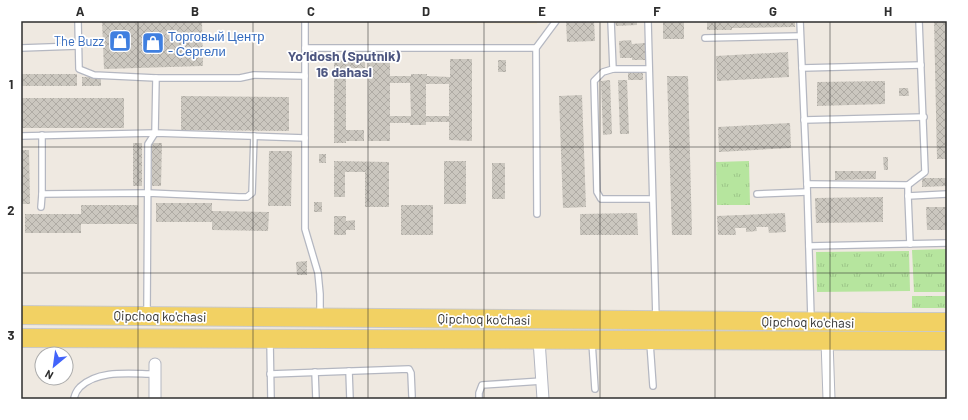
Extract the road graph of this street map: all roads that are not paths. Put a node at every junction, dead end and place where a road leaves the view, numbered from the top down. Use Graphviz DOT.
graph roads {
  1 [pos="78,21"];
  2 [pos="305,21"];
  3 [pos="556,21"];
  4 [pos="611,21"];
  5 [pos="648,21"];
  6 [pos="800,21"];
  7 [pos="919,21"];
  8 [pos="800,36"];
  9 [pos="705,38"];
  10 [pos="78,46"];
  11 [pos="21,48"];
  12 [pos="304,48"];
  13 [pos="536,48"];
  14 [pos="921,65"];
  15 [pos="802,68"];
  16 [pos="612,69"];
  17 [pos="649,69"];
  18 [pos="305,76"];
  19 [pos="156,78"];
  20 [pos="924,117"];
  21 [pos="804,120"];
  22 [pos="155,133"];
  23 [pos="42,135"];
  24 [pos="21,136"];
  25 [pos="254,136"];
  26 [pos="305,138"];
  27 [pos="807,184"];
  28 [pos="908,185"];
  29 [pos="807,192"];
  30 [pos="148,193"];
  31 [pos="42,194"];
  32 [pos="757,194"];
  33 [pos="947,194"];
  34 [pos="908,196"];
  35 [pos="652,199"];
  36 [pos="41,207"];
  37 [pos="537,214"];
  38 [pos="947,243"];
  39 [pos="910,244"];
  40 [pos="809,246"];
  41 [pos="21,315"];
  42 [pos="147,316"];
  43 [pos="320,317"];
  44 [pos="656,320"];
  45 [pos="694,321"];
  46 [pos="811,322"];
  47 [pos="877,322"];
  48 [pos="947,322"];
  49 [pos="21,338"];
  50 [pos="270,339"];
  51 [pos="539,340"];
  52 [pos="592,340"];
  53 [pos="650,340"];
  54 [pos="694,340"];
  55 [pos="827,341"];
  56 [pos="876,341"];
  57 [pos="947,342"];
  58 [pos="155,369"];
  59 [pos="349,371"];
  60 [pos="315,372"];
  61 [pos="270,374"];
  62 [pos="542,381"];
  63 [pos="653,386"];
  64 [pos="595,389"];
  65 [pos="412,396"];
  66 [pos="74,398"];
  67 [pos="156,399"];
  68 [pos="271,399"];
  69 [pos="316,399"];
  70 [pos="350,399"];
  71 [pos="479,399"];
  72 [pos="542,399"];
  73 [pos="829,399"];
  1 -- 10 [label="lane"];
  2 -- 12 [label="lane"];
  3 -- 13 [label="lane"];
  4 -- 16 [label="lane"];
  5 -- 17 [label="lane"];
  6 -- 8 [label="lane"];
  7 -- 14 [label="lane"];
  8 -- 9 [label="lane"];
  8 -- 15 [label="lane"];
  10 -- 11 [label="lane"];
  10 -- 19 [label="lane"];
  12 -- 13 [label="lane"];
  12 -- 18 [label="lane"];
  13 -- 37 [label="lane"];
  14 -- 15 [label="lane"];
  14 -- 20 [label="lane"];
  15 -- 21 [label="lane"];
  16 -- 17 [label="lane"];
  16 -- 35 [label="lane"];
  17 -- 35 [label="lane"];
  18 -- 19 [label="lane"];
  18 -- 26 [label="lane"];
  19 -- 22 [label="lane"];
  20 -- 21 [label="lane"];
  20 -- 28 [label="lane"];
  21 -- 27 [label="lane"];
  22 -- 23 [label="lane"];
  22 -- 25 [label="lane"];
  22 -- 30 [label="lane"];
  23 -- 24 [label="lane"];
  23 -- 31 [label="lane"];
  25 -- 26 [label="lane"];
  25 -- 30 [label="lane"];
  26 -- 43 [label="lane"];
  27 -- 28 [label="lane"];
  27 -- 29 [label="lane"];
  28 -- 34 [label="lane"];
  29 -- 32 [label="lane"];
  29 -- 40 [label="lane"];
  30 -- 31 [label="lane"];
  30 -- 42 [label="lane"];
  31 -- 36 [label="lane"];
  33 -- 34 [label="lane"];
  34 -- 39 [label="lane"];
  35 -- 44 [label="lane"];
  38 -- 39 [label="lane"];
  39 -- 40 [label="lane"];
  40 -- 46 [label="lane"];
  41 -- 42 [label="main road, Qipchoq ko'chasi"];
  42 -- 43 [label="main road, Qipchoq ko'chasi"];
  43 -- 44 [label="main road, Qipchoq ko'chasi"];
  44 -- 45 [label="main road, Qipchoq ko'chasi"];
  45 -- 46 [label="main road, Qipchoq ko'chasi"];
  45 -- 54 [label="main road"];
  46 -- 47 [label="main road, Qipchoq ko'chasi"];
  47 -- 48 [label="main road, Qipchoq ko'chasi"];
  47 -- 56 [label="main road"];
  49 -- 50 [label="main road, Qipchoq ko'chasi"];
  50 -- 51 [label="main road, Qipchoq ko'chasi"];
  50 -- 61 [label="lane"];
  51 -- 52 [label="main road, Qipchoq ko'chasi"];
  51 -- 62 [label="street"];
  52 -- 53 [label="main road, Qipchoq ko'chasi"];
  52 -- 64 [label="lane"];
  53 -- 54 [label="main road, Qipchoq ko'chasi"];
  53 -- 63 [label="lane"];
  54 -- 55 [label="main road, Qipchoq ko'chasi"];
  55 -- 56 [label="main road, Qipchoq ko'chasi"];
  55 -- 73 [label="street"];
  56 -- 57 [label="main road, Qipchoq ko'chasi"];
  58 -- 66 [label="lane"];
  58 -- 67 [label="street"];
  59 -- 60 [label="lane"];
  59 -- 65 [label="lane"];
  59 -- 70 [label="lane"];
  60 -- 61 [label="lane"];
  60 -- 69 [label="lane"];
  61 -- 68 [label="lane"];
  62 -- 71 [label="lane"];
  62 -- 72 [label="street"];
}
